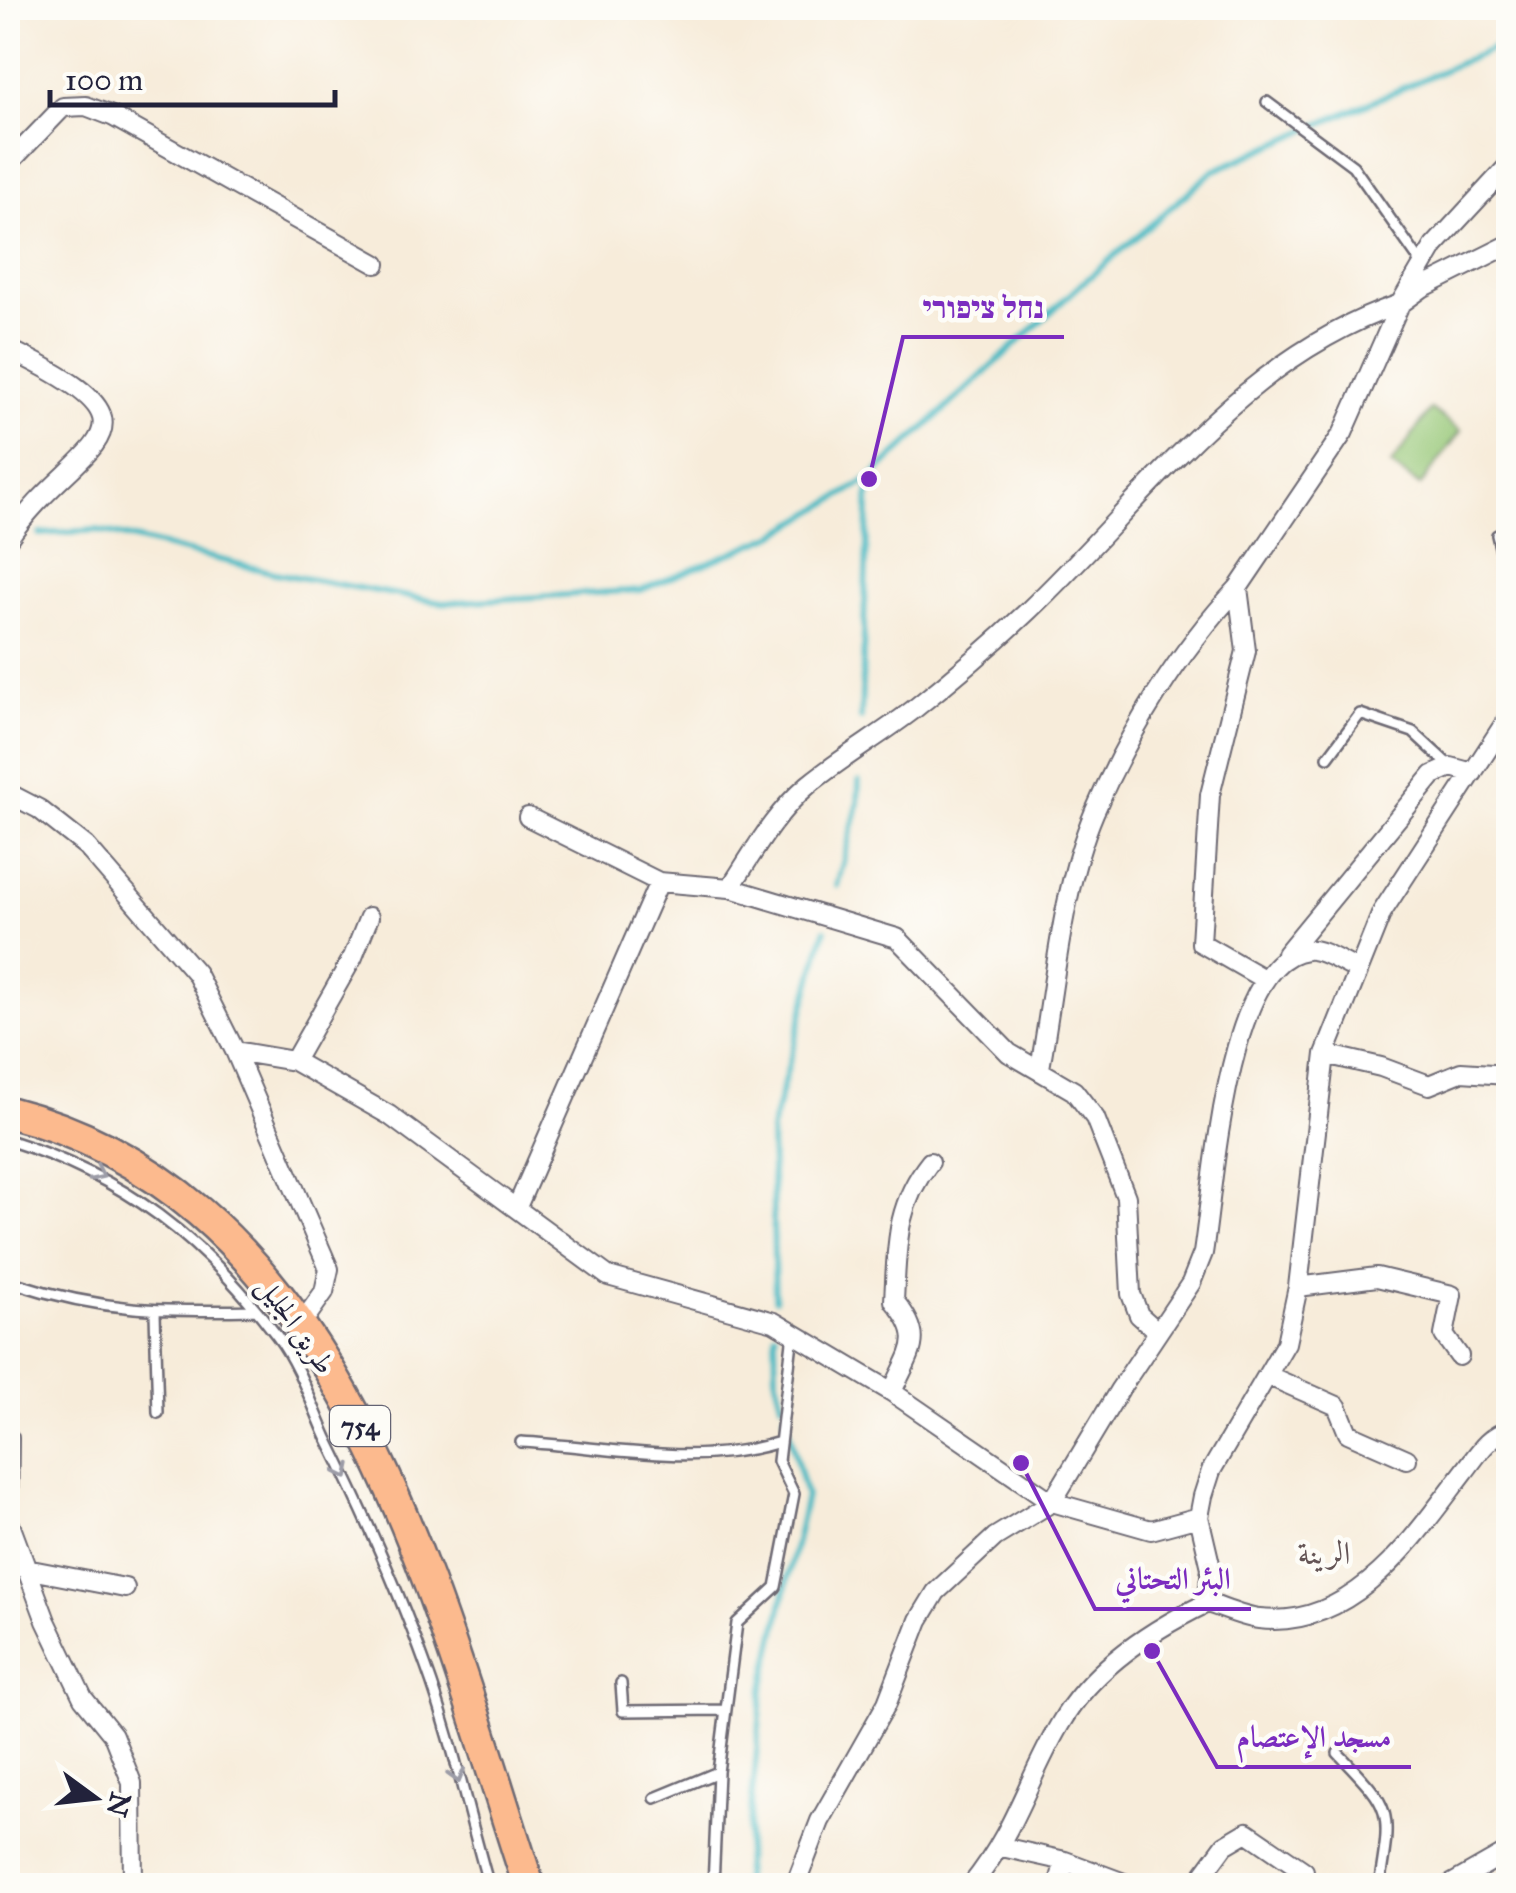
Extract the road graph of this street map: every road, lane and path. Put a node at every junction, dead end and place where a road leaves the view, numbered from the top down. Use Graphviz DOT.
graph roads {
  1 [pos="1267,102"];
  2 [pos="8,164"];
  3 [pos="1508,166"];
  4 [pos="1508,246"];
  5 [pos="376,264"];
  6 [pos="1423,265"];
  7 [pos="1400,304"];
  8 [pos="8,349"];
  9 [pos="1497,535"];
  10 [pos="8,539"];
  11 [pos="1508,580"];
  12 [pos="1238,588"];
  13 [pos="1508,718"];
  14 [pos="1328,757"];
  15 [pos="1451,767"];
  16 [pos="1473,773"];
  17 [pos="8,793"];
  18 [pos="528,817"];
  19 [pos="659,882"];
  20 [pos="730,888"];
  21 [pos="369,917"];
  22 [pos="1286,954"];
  23 [pos="1356,969"];
  24 [pos="1262,978"];
  25 [pos="235,1050"];
  26 [pos="1325,1054"];
  27 [pos="294,1061"];
  28 [pos="1040,1068"];
  29 [pos="1508,1075"];
  30 [pos="8,1112"];
  31 [pos="8,1140"];
  32 [pos="930,1162"];
  33 [pos="517,1207"];
  34 [pos="15,1283"];
  35 [pos="1298,1288"];
  36 [pos="256,1310"];
  37 [pos="155,1313"];
  38 [pos="302,1323"];
  39 [pos="1158,1332"];
  40 [pos="793,1333"];
  41 [pos="1460,1356"];
  42 [pos="1270,1376"];
  43 [pos="892,1392"];
  44 [pos="158,1413"];
  45 [pos="1508,1429"];
  46 [pos="9,1438"];
  47 [pos="521,1442"];
  48 [pos="780,1442"];
  49 [pos="1408,1459"];
  50 [pos="1052,1502"];
  51 [pos="1199,1518"];
  52 [pos="8,1561"];
  53 [pos="26,1569"];
  54 [pos="125,1588"];
  55 [pos="1206,1603"];
  56 [pos="621,1683"];
  57 [pos="726,1710"];
  58 [pos="1338,1753"];
  59 [pos="718,1772"];
  60 [pos="655,1798"];
  61 [pos="1002,1847"];
  62 [pos="1504,1854"];
  63 [pos="1065,1861"];
  64 [pos="133,1886"];
  65 [pos="490,1886"];
  66 [pos="529,1886"];
  67 [pos="713,1886"];
  68 [pos="795,1886"];
  69 [pos="971,1886"];
  70 [pos="1058,1886"];
  71 [pos="1132,1886"];
  72 [pos="1195,1886"];
  73 [pos="1304,1886"];
  74 [pos="1378,1886"];
  75 [pos="1448,1886"];
  1 -- 6 [label="lane"];
  2 -- 5 [label="street"];
  3 -- 6 [label="street"];
  4 -- 7 [label="street"];
  6 -- 7 [label="street"];
  7 -- 12 [label="street"];
  7 -- 20 [label="street"];
  8 -- 10 [label="street"];
  9 -- 11 [label="lane"];
  12 -- 24 [label="street"];
  12 -- 28 [label="street"];
  13 -- 16 [label="street"];
  14 -- 15 [label="lane"];
  15 -- 16 [label="street"];
  15 -- 22 [label="street"];
  16 -- 23 [label="street"];
  17 -- 25 [label="street"];
  18 -- 19 [label="street"];
  19 -- 20 [label="street"];
  19 -- 33 [label="street"];
  20 -- 28 [label="street"];
  21 -- 27 [label="street"];
  22 -- 23 [label="street"];
  22 -- 24 [label="street"];
  23 -- 26 [label="street"];
  24 -- 39 [label="street"];
  25 -- 27 [label="street"];
  25 -- 38 [label="street"];
  26 -- 29 [label="street"];
  26 -- 35 [label="street"];
  27 -- 33 [label="street"];
  28 -- 39 [label="street"];
  30 -- 38 [label="main road, طريق الجليل / 754"];
  31 -- 36 [label="lane, one-way"];
  32 -- 43 [label="street"];
  33 -- 40 [label="street"];
  34 -- 37 [label="lane"];
  35 -- 41 [label="street"];
  35 -- 42 [label="street"];
  36 -- 37 [label="lane"];
  36 -- 65 [label="lane, one-way"];
  37 -- 44 [label="lane"];
  38 -- 66 [label="main road, طريق الجليل / 754"];
  39 -- 50 [label="street"];
  40 -- 43 [label="street"];
  40 -- 48 [label="lane"];
  42 -- 49 [label="street"];
  42 -- 51 [label="street"];
  43 -- 50 [label="street"];
  45 -- 55 [label="street"];
  46 -- 53 [label="street"];
  47 -- 48 [label="lane"];
  48 -- 57 [label="lane"];
  50 -- 51 [label="street"];
  50 -- 68 [label="street"];
  51 -- 55 [label="street"];
  52 -- 53 [label="street"];
  53 -- 54 [label="street"];
  53 -- 64 [label="street"];
  55 -- 61 [label="street"];
  56 -- 57 [label="lane"];
  57 -- 59 [label="lane"];
  58 -- 74 [label="lane"];
  59 -- 60 [label="lane"];
  59 -- 67 [label="lane"];
  61 -- 63 [label="street"];
  61 -- 69 [label="street"];
  62 -- 75 [label="street"];
  63 -- 70 [label="street"];
  63 -- 71 [label="street"];
  72 -- 73 [label="street"];
}
